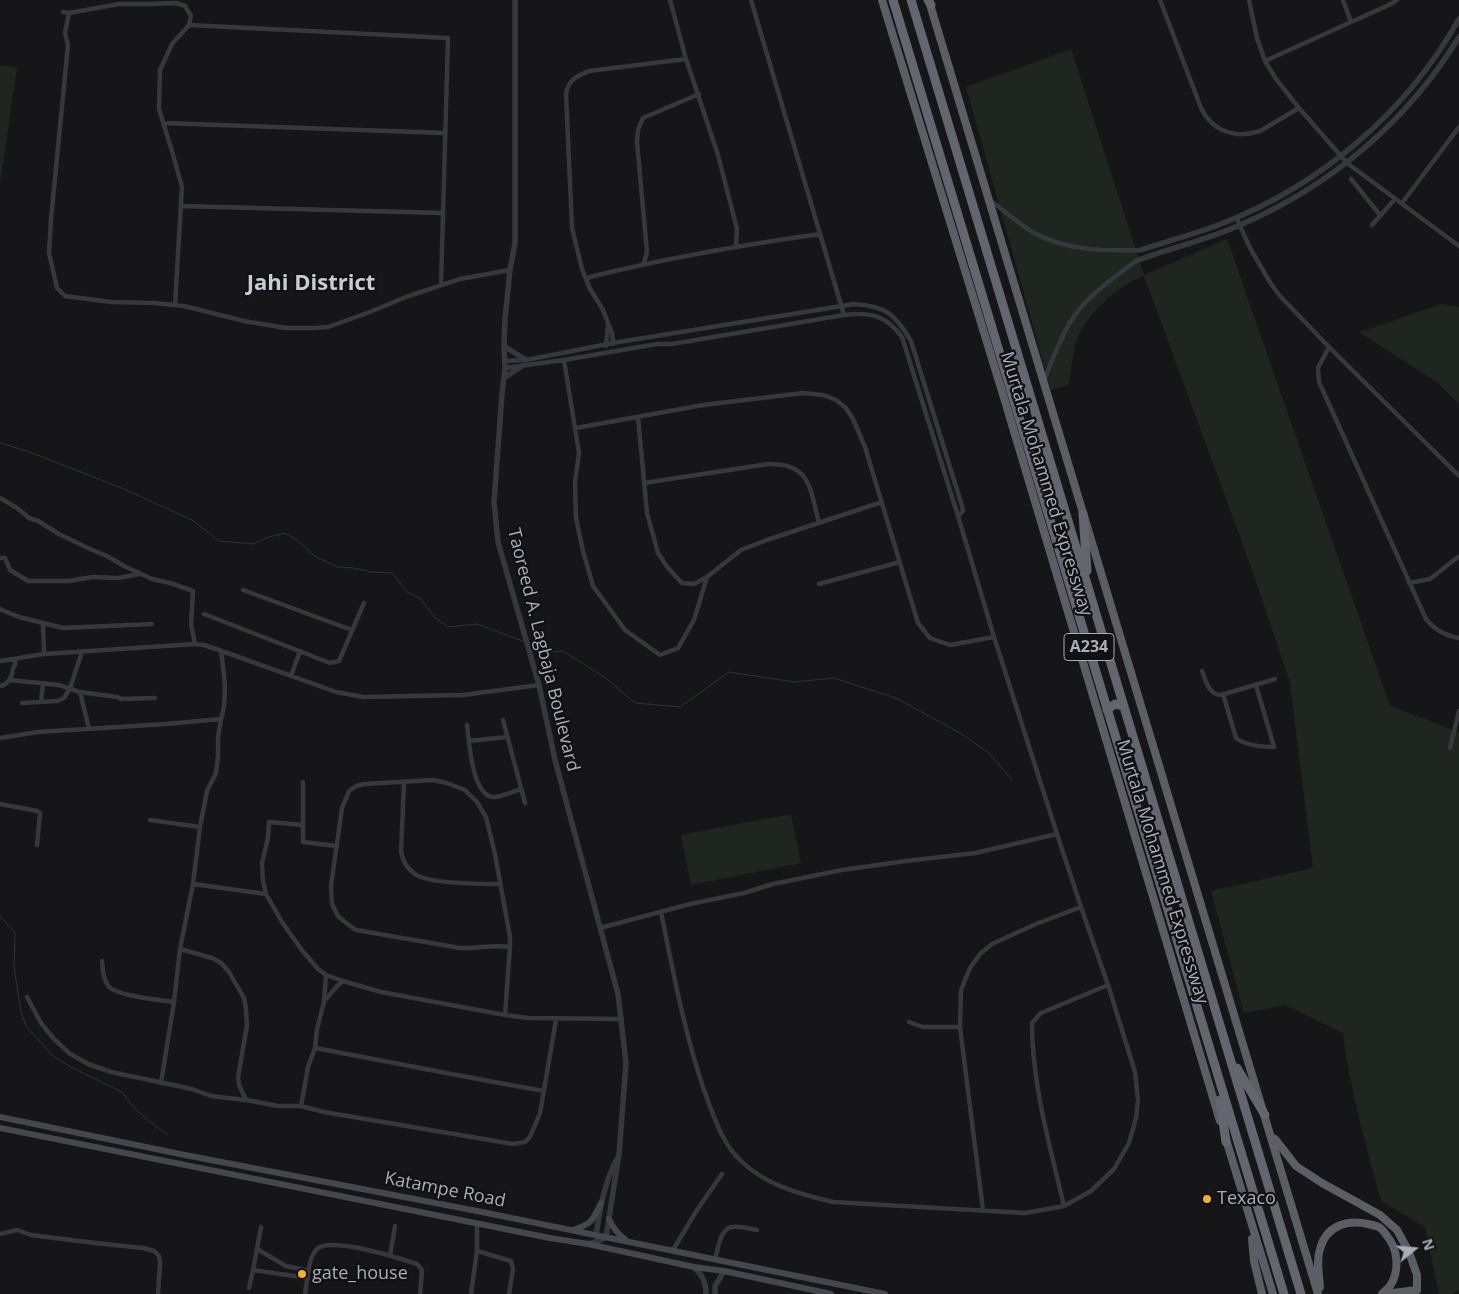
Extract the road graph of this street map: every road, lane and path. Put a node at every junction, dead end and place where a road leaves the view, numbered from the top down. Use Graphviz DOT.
graph roads {
  1 [pos="515,0"];
  2 [pos="670,0"];
  3 [pos="751,0"];
  4 [pos="882,0"];
  5 [pos="892,0"];
  6 [pos="911,0"];
  7 [pos="1160,0"];
  8 [pos="1249,0"];
  9 [pos="1343,0"];
  10 [pos="1397,0"];
  11 [pos="929,2"];
  12 [pos="1459,19"];
  13 [pos="1351,22"];
  14 [pos="189,25"];
  15 [pos="1459,37"];
  16 [pos="686,59"];
  17 [pos="1265,60"];
  18 [pos="515,92"];
  19 [pos="699,94"];
  20 [pos="1299,108"];
  21 [pos="163,122"];
  22 [pos="1459,127"];
  23 [pos="445,134"];
  24 [pos="515,146"];
  25 [pos="1341,157"];
  26 [pos="1347,163"];
  27 [pos="1351,178"];
  28 [pos="1395,199"];
  29 [pos="990,200"];
  30 [pos="1402,203"];
  31 [pos="181,206"];
  32 [pos="443,212"];
  33 [pos="1380,215"];
  34 [pos="1236,218"];
  35 [pos="1372,225"];
  36 [pos="1240,226"];
  37 [pos="820,234"];
  38 [pos="736,246"];
  39 [pos="1459,246"];
  40 [pos="1141,250"];
  41 [pos="1136,261"];
  42 [pos="644,263"];
  43 [pos="510,270"];
  44 [pos="587,280"];
  45 [pos="441,285"];
  46 [pos="175,305"];
  47 [pos="842,306"];
  48 [pos="844,315"];
  49 [pos="608,323"];
  50 [pos="613,343"];
  51 [pos="606,345"];
  52 [pos="504,346"];
  53 [pos="1329,347"];
  54 [pos="615,351"];
  55 [pos="608,352"];
  56 [pos="526,360"];
  57 [pos="564,360"];
  58 [pos="505,364"];
  59 [pos="522,366"];
  60 [pos="504,378"];
  61 [pos="1043,382"];
  62 [pos="638,417"];
  63 [pos="576,428"];
  64 [pos="1459,476"];
  65 [pos="644,483"];
  66 [pos="0,498"];
  67 [pos="882,502"];
  68 [pos="1083,514"];
  69 [pos="958,516"];
  70 [pos="820,523"];
  71 [pos="1458,557"];
  72 [pos="0,558"];
  73 [pos="900,562"];
  74 [pos="141,574"];
  75 [pos="707,577"];
  76 [pos="1409,583"];
  77 [pos="819,584"];
  78 [pos="1088,589"];
  79 [pos="243,590"];
  80 [pos="364,603"];
  81 [pos="0,609"];
  82 [pos="204,614"];
  83 [pos="43,624"];
  84 [pos="152,624"];
  85 [pos="352,630"];
  86 [pos="994,637"];
  87 [pos="1459,638"];
  88 [pos="195,644"];
  89 [pos="221,651"];
  90 [pos="82,652"];
  91 [pos="300,652"];
  92 [pos="44,654"];
  93 [pos="16,659"];
  94 [pos="0,661"];
  95 [pos="1202,671"];
  96 [pos="291,676"];
  97 [pos="1276,679"];
  98 [pos="10,680"];
  99 [pos="1117,680"];
  100 [pos="1099,681"];
  101 [pos="42,684"];
  102 [pos="0,685"];
  103 [pos="539,685"];
  104 [pos="1256,685"];
  105 [pos="70,688"];
  106 [pos="80,692"];
  107 [pos="1223,694"];
  108 [pos="155,698"];
  109 [pos="41,701"];
  110 [pos="22,703"];
  111 [pos="1124,706"];
  112 [pos="1107,710"];
  113 [pos="1459,711"];
  114 [pos="221,719"];
  115 [pos="502,720"];
  116 [pos="467,724"];
  117 [pos="89,728"];
  118 [pos="507,737"];
  119 [pos="0,738"];
  120 [pos="469,741"];
  121 [pos="1450,748"];
  122 [pos="304,782"];
  123 [pos="404,782"];
  124 [pos="521,789"];
  125 [pos="482,790"];
  126 [pos="477,802"];
  127 [pos="525,803"];
  128 [pos="0,804"];
  129 [pos="150,820"];
  130 [pos="303,825"];
  131 [pos="200,827"];
  132 [pos="1057,834"];
  133 [pos="37,845"];
  134 [pos="337,846"];
  135 [pos="193,884"];
  136 [pos="501,884"];
  137 [pos="266,894"];
  138 [pos="1081,907"];
  139 [pos="661,912"];
  140 [pos="600,928"];
  141 [pos="510,947"];
  142 [pos="180,950"];
  143 [pos="102,961"];
  144 [pos="326,975"];
  145 [pos="343,981"];
  146 [pos="1108,985"];
  147 [pos="27,997"];
  148 [pos="174,1002"];
  149 [pos="324,1002"];
  150 [pos="505,1015"];
  151 [pos="622,1019"];
  152 [pos="556,1020"];
  153 [pos="909,1022"];
  154 [pos="960,1027"];
  155 [pos="315,1048"];
  156 [pos="1229,1055"];
  157 [pos="1215,1067"];
  158 [pos="161,1083"];
  159 [pos="544,1092"];
  160 [pos="246,1100"];
  161 [pos="301,1106"];
  162 [pos="1265,1115"];
  163 [pos="0,1116"];
  164 [pos="0,1128"];
  165 [pos="1270,1132"];
  166 [pos="1226,1142"];
  167 [pos="619,1154"];
  168 [pos="722,1174"];
  169 [pos="601,1203"];
  170 [pos="1064,1206"];
  171 [pos="983,1210"];
  172 [pos="609,1219"];
  173 [pos="1250,1222"];
  174 [pos="477,1224"];
  175 [pos="395,1226"];
  176 [pos="261,1227"];
  177 [pos="757,1230"];
  178 [pos="572,1231"];
  179 [pos="0,1234"];
  180 [pos="600,1238"];
  181 [pos="629,1242"];
  182 [pos="588,1244"];
  183 [pos="606,1248"];
  184 [pos="257,1249"];
  185 [pos="673,1250"];
  186 [pos="477,1251"];
  187 [pos="390,1256"];
  188 [pos="716,1259"];
  189 [pos="286,1266"];
  190 [pos="694,1267"];
  191 [pos="253,1270"];
  192 [pos="309,1271"];
  193 [pos="724,1271"];
  194 [pos="284,1274"];
  195 [pos="308,1278"];
  196 [pos="249,1288"];
  197 [pos="1415,1292"];
  198 [pos="158,1294"];
  199 [pos="305,1294"];
  200 [pos="420,1294"];
  201 [pos="471,1294"];
  202 [pos="509,1294"];
  203 [pos="706,1294"];
  204 [pos="715,1294"];
  205 [pos="831,1294"];
  206 [pos="885,1294"];
  207 [pos="1262,1294"];
  208 [pos="1273,1294"];
  209 [pos="1284,1294"];
  210 [pos="1302,1294"];
  211 [pos="1319,1294"];
  212 [pos="1383,1294"];
  1 -- 24 [label="street, Taoreed A. Lagbaja Boulevard"];
  2 -- 16 [label="street"];
  3 -- 37 [label="street"];
  4 -- 166 [label="highway, Murtala Mohammed Expressway"];
  5 -- 100 [label="highway, Murtala Mohammed Expressway / A234"];
  6 -- 78 [label="highway, Murtala Mohammed Expressway / A234"];
  7 -- 20 [label="street"];
  8 -- 17 [label="street"];
  9 -- 13 [label="street"];
  10 -- 13 [label="street"];
  11 -- 29 [label="highway, Murtala Mohammed Expressway"];
  12 -- 25 [label="street"];
  13 -- 17 [label="street"];
  14 -- 21 [label="street"];
  14 -- 23 [label="street"];
  14 -- 46 [label="street"];
  15 -- 26 [label="street"];
  16 -- 19 [label="street"];
  16 -- 44 [label="street"];
  17 -- 20 [label="street"];
  18 -- 24 [label="street, Taoreed A. Lagbaja Boulevard"];
  19 -- 38 [label="street"];
  19 -- 42 [label="street"];
  20 -- 25 [label="street"];
  21 -- 23 [label="street"];
  21 -- 31 [label="street"];
  22 -- 30 [label="street"];
  23 -- 32 [label="street"];
  24 -- 43 [label="street, Taoreed A. Lagbaja Boulevard"];
  25 -- 26 [label="street"];
  25 -- 34 [label="street"];
  26 -- 28 [label="street"];
  26 -- 36 [label="street"];
  27 -- 33 [label="street"];
  28 -- 30 [label="street"];
  28 -- 33 [label="street"];
  29 -- 40 [label="street"];
  29 -- 61 [label="highway, Murtala Mohammed Expressway"];
  30 -- 39 [label="street"];
  31 -- 32 [label="street"];
  31 -- 46 [label="street"];
  32 -- 45 [label="street"];
  33 -- 35 [label="street"];
  34 -- 36 [label="street"];
  34 -- 40 [label="street"];
  36 -- 41 [label="street"];
  36 -- 53 [label="street"];
  37 -- 38 [label="street"];
  37 -- 47 [label="street"];
  38 -- 42 [label="street"];
  41 -- 61 [label="street"];
  42 -- 44 [label="street"];
  43 -- 45 [label="street"];
  43 -- 52 [label="street, Taoreed A. Lagbaja Boulevard"];
  44 -- 49 [label="street"];
  45 -- 46 [label="street"];
  47 -- 48 [label="street"];
  47 -- 50 [label="street"];
  47 -- 69 [label="street"];
  48 -- 54 [label="street"];
  48 -- 69 [label="street"];
  49 -- 50 [label="street"];
  49 -- 51 [label="street"];
  50 -- 51 [label="street"];
  50 -- 54 [label="street"];
  51 -- 55 [label="street"];
  51 -- 56 [label="street"];
  52 -- 56 [label="street"];
  52 -- 58 [label="street, Taoreed A. Lagbaja Boulevard"];
  53 -- 64 [label="street"];
  53 -- 76 [label="street"];
  54 -- 55 [label="street"];
  55 -- 57 [label="street"];
  56 -- 58 [label="street"];
  57 -- 59 [label="street"];
  57 -- 63 [label="street"];
  58 -- 59 [label="street"];
  58 -- 60 [label="street, Taoreed A. Lagbaja Boulevard"];
  59 -- 60 [label="street"];
  60 -- 103 [label="street, Taoreed A. Lagbaja Boulevard"];
  61 -- 68 [label="highway, Murtala Mohammed Expressway"];
  62 -- 63 [label="street"];
  62 -- 65 [label="street"];
  62 -- 67 [label="street"];
  63 -- 75 [label="street"];
  65 -- 70 [label="street"];
  65 -- 75 [label="street"];
  66 -- 74 [label="street"];
  67 -- 70 [label="street"];
  67 -- 73 [label="street"];
  68 -- 78 [label="highway"];
  68 -- 162 [label="highway, Murtala Mohammed Expressway"];
  69 -- 86 [label="street"];
  70 -- 75 [label="street"];
  71 -- 76 [label="street"];
  72 -- 74 [label="street"];
  73 -- 77 [label="street"];
  73 -- 86 [label="street"];
  74 -- 88 [label="street"];
  76 -- 87 [label="street"];
  78 -- 99 [label="highway, Murtala Mohammed Expressway / A234"];
  79 -- 85 [label="street"];
  80 -- 85 [label="street"];
  81 -- 83 [label="street"];
  82 -- 91 [label="street"];
  83 -- 84 [label="street"];
  83 -- 92 [label="street"];
  85 -- 91 [label="street"];
  86 -- 132 [label="street"];
  88 -- 89 [label="street"];
  88 -- 90 [label="street"];
  89 -- 96 [label="street"];
  89 -- 114 [label="street"];
  90 -- 92 [label="street"];
  90 -- 105 [label="street"];
  91 -- 96 [label="street"];
  92 -- 93 [label="street"];
  93 -- 94 [label="street"];
  93 -- 98 [label="street"];
  95 -- 107 [label="street"];
  96 -- 103 [label="street"];
  97 -- 104 [label="street"];
  98 -- 101 [label="street"];
  98 -- 102 [label="street"];
  99 -- 100 [label="highway"];
  99 -- 111 [label="highway, Murtala Mohammed Expressway / A234"];
  100 -- 112 [label="highway, Murtala Mohammed Expressway / A234"];
  101 -- 105 [label="street"];
  101 -- 109 [label="street"];
  103 -- 140 [label="street, Taoreed A. Lagbaja Boulevard"];
  104 -- 107 [label="street"];
  104 -- 107 [label="street"];
  105 -- 106 [label="street"];
  105 -- 109 [label="street"];
  106 -- 108 [label="street"];
  106 -- 117 [label="street"];
  109 -- 110 [label="street"];
  111 -- 112 [label="highway"];
  111 -- 156 [label="highway, Murtala Mohammed Expressway / A234"];
  112 -- 157 [label="highway, Murtala Mohammed Expressway / A234"];
  113 -- 121 [label="street"];
  114 -- 117 [label="street"];
  114 -- 131 [label="street"];
  115 -- 118 [label="street"];
  116 -- 120 [label="street"];
  117 -- 119 [label="street"];
  118 -- 120 [label="street"];
  118 -- 124 [label="street"];
  120 -- 125 [label="street"];
  122 -- 130 [label="street"];
  123 -- 126 [label="street"];
  123 -- 134 [label="street"];
  123 -- 136 [label="street"];
  124 -- 125 [label="street"];
  124 -- 127 [label="street"];
  125 -- 126 [label="street"];
  126 -- 136 [label="street"];
  128 -- 133 [label="street"];
  129 -- 131 [label="street"];
  130 -- 134 [label="street"];
  130 -- 137 [label="street"];
  131 -- 135 [label="street"];
  132 -- 138 [label="street"];
  132 -- 139 [label="street"];
  134 -- 141 [label="street"];
  135 -- 137 [label="street"];
  135 -- 142 [label="street"];
  136 -- 141 [label="street"];
  137 -- 144 [label="street"];
  138 -- 146 [label="street"];
  138 -- 154 [label="street"];
  139 -- 140 [label="street"];
  139 -- 171 [label="street"];
  140 -- 151 [label="street, Taoreed A. Lagbaja Boulevard"];
  141 -- 150 [label="street"];
  142 -- 148 [label="street"];
  142 -- 160 [label="street"];
  143 -- 148 [label="street"];
  144 -- 145 [label="street"];
  144 -- 149 [label="street"];
  145 -- 149 [label="street"];
  145 -- 150 [label="street"];
  146 -- 170 [label="street"];
  146 -- 170 [label="street"];
  147 -- 158 [label="street"];
  148 -- 158 [label="street"];
  149 -- 155 [label="street"];
  150 -- 152 [label="street"];
  151 -- 152 [label="street"];
  151 -- 167 [label="street, Taoreed A. Lagbaja Boulevard"];
  152 -- 159 [label="street"];
  153 -- 154 [label="street"];
  154 -- 171 [label="street"];
  155 -- 159 [label="street"];
  155 -- 161 [label="street"];
  156 -- 162 [label="highway"];
  156 -- 210 [label="highway, Murtala Mohammed Expressway / A234"];
  157 -- 166 [label="highway"];
  157 -- 209 [label="highway, Murtala Mohammed Expressway / A234"];
  158 -- 160 [label="street"];
  159 -- 161 [label="street"];
  160 -- 161 [label="street"];
  162 -- 165 [label="highway, Murtala Mohammed Expressway"];
  163 -- 178 [label="main road, Katampe Road"];
  164 -- 174 [label="main road, Katampe Road"];
  165 -- 197 [label="highway"];
  165 -- 211 [label="highway, Murtala Mohammed Expressway"];
  166 -- 173 [label="highway, Murtala Mohammed Expressway"];
  167 -- 169 [label="street, Taoreed A. Lagbaja Boulevard"];
  167 -- 172 [label="street, Taoreed A. Lagbaja Boulevard"];
  168 -- 185 [label="street"];
  169 -- 178 [label="main road"];
  169 -- 180 [label="street, Taoreed A. Lagbaja Boulevard"];
  170 -- 171 [label="street"];
  172 -- 180 [label="street, Taoreed A. Lagbaja Boulevard"];
  172 -- 181 [label="main road"];
  173 -- 207 [label="highway"];
  173 -- 208 [label="highway, Murtala Mohammed Expressway"];
  174 -- 182 [label="main road, Katampe Road"];
  174 -- 186 [label="street"];
  175 -- 187 [label="street"];
  176 -- 184 [label="street"];
  177 -- 188 [label="street"];
  178 -- 180 [label="main road, Katampe Road"];
  179 -- 198 [label="street"];
  180 -- 181 [label="main road, Katampe Road"];
  180 -- 182 [label="street"];
  180 -- 183 [label="street"];
  181 -- 185 [label="main road, Katampe Road"];
  182 -- 183 [label="main road, Katampe Road"];
  183 -- 190 [label="main road, Katampe Road"];
  184 -- 189 [label="street"];
  184 -- 191 [label="street"];
  185 -- 188 [label="main road, Katampe Road"];
  186 -- 201 [label="street"];
  186 -- 202 [label="street"];
  187 -- 192 [label="street"];
  187 -- 200 [label="street"];
  188 -- 206 [label="main road, Katampe Road"];
  189 -- 192 [label="street"];
  189 -- 194 [label="street"];
  190 -- 193 [label="main road, Katampe Road"];
  190 -- 203 [label="street"];
  191 -- 194 [label="street"];
  191 -- 196 [label="street"];
  192 -- 195 [label="street"];
  193 -- 204 [label="street"];
  193 -- 205 [label="main road, Katampe Road"];
  194 -- 195 [label="street"];
  195 -- 199 [label="street"];
  197 -- 212 [label="highway"];
  211 -- 212 [label="highway"];
}
